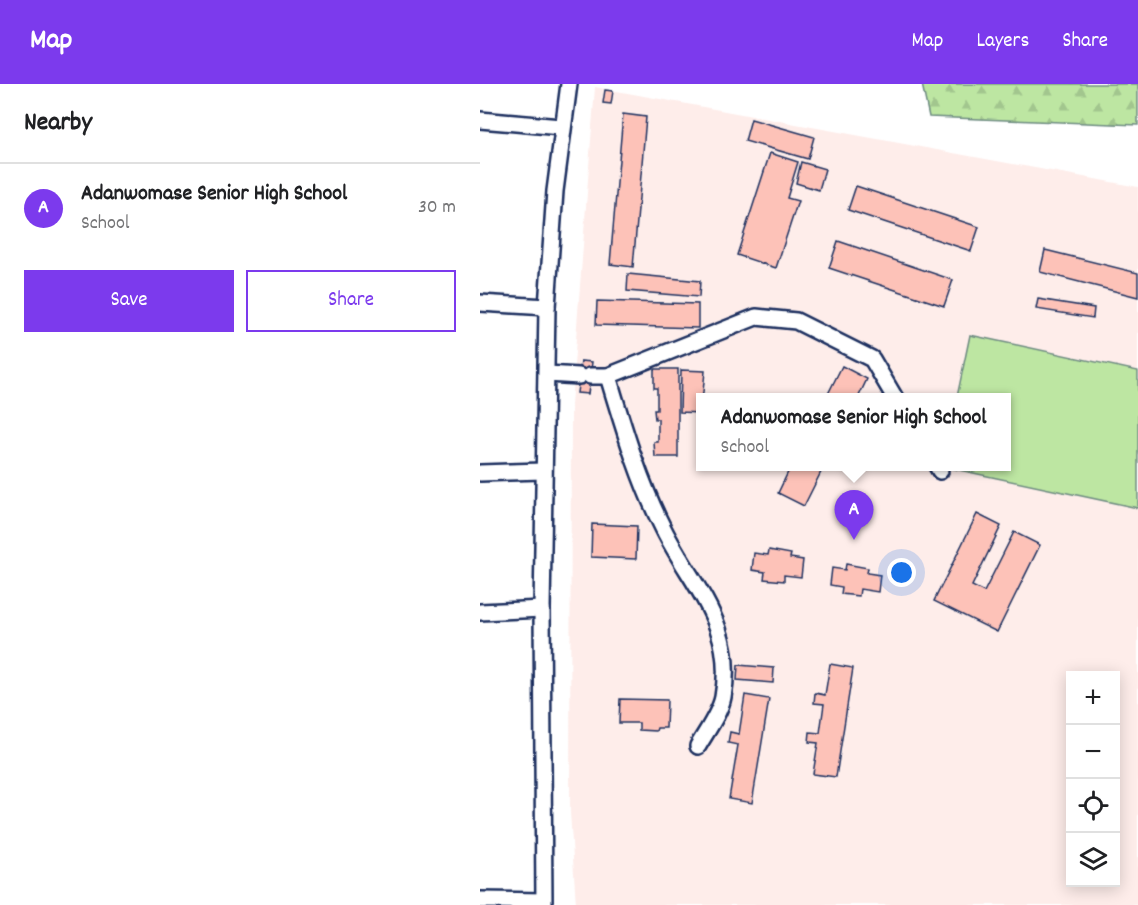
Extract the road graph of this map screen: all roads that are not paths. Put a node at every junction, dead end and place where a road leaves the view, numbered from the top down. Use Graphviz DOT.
graph roads {
  1 [pos="568,84"];
  2 [pos="480,120"];
  3 [pos="561,127"];
  4 [pos="480,303"];
  5 [pos="548,307"];
  6 [pos="547,374"];
  7 [pos="608,376"];
  8 [pos="892,393"];
  9 [pos="543,471"];
  10 [pos="480,473"];
  11 [pos="542,609"];
  12 [pos="480,612"];
  13 [pos="698,746"];
  14 [pos="480,900"];
  15 [pos="544,903"];
  1 -- 3 [label="street"];
  2 -- 3 [label="street"];
  3 -- 5 [label="street"];
  4 -- 5 [label="street"];
  5 -- 6 [label="street"];
  6 -- 7 [label="street"];
  6 -- 9 [label="street"];
  7 -- 8 [label="street"];
  7 -- 13 [label="street"];
  9 -- 10 [label="street"];
  9 -- 11 [label="street"];
  11 -- 12 [label="street"];
  11 -- 15 [label="street"];
  14 -- 15 [label="street"];
}
